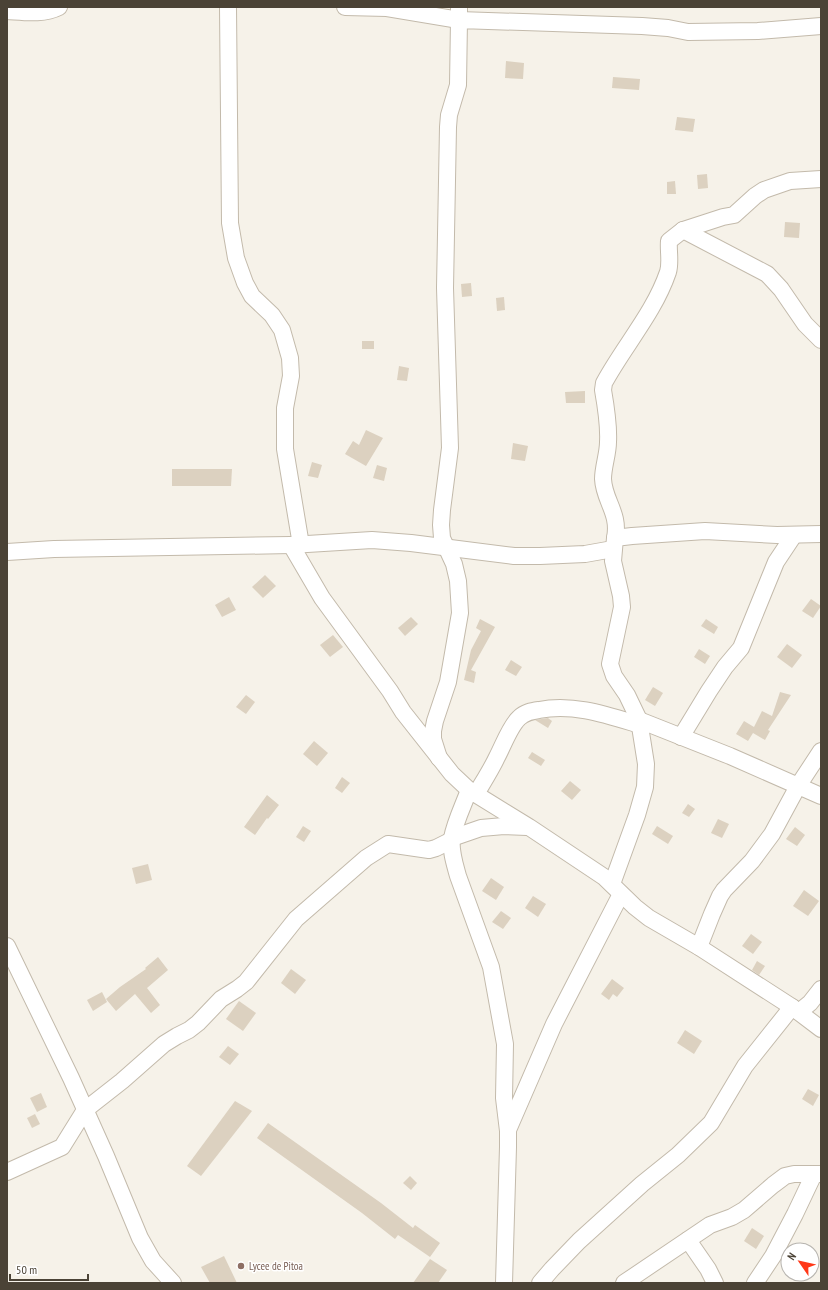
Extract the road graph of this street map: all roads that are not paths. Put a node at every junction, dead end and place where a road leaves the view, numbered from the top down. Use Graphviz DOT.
graph roads {
  1 [pos="59,7"];
  2 [pos="228,7"];
  3 [pos="345,7"];
  4 [pos="7,11"];
  5 [pos="459,13"];
  6 [pos="821,26"];
  7 [pos="821,179"];
  8 [pos="683,230"];
  9 [pos="821,340"];
  10 [pos="821,534"];
  11 [pos="794,535"];
  12 [pos="614,544"];
  13 [pos="296,545"];
  14 [pos="445,547"];
  15 [pos="7,552"];
  16 [pos="639,723"];
  17 [pos="681,737"];
  18 [pos="821,751"];
  19 [pos="439,758"];
  20 [pos="798,786"];
  21 [pos="472,792"];
  22 [pos="821,796"];
  23 [pos="529,827"];
  24 [pos="452,839"];
  25 [pos="617,889"];
  26 [pos="7,946"];
  27 [pos="699,947"];
  28 [pos="11,963"];
  29 [pos="821,989"];
  30 [pos="796,1010"];
  31 [pos="821,1029"];
  32 [pos="85,1110"];
  33 [pos="508,1131"];
  34 [pos="7,1172"];
  35 [pos="818,1174"];
  36 [pos="688,1240"];
  37 [pos="173,1283"];
  38 [pos="504,1283"];
  39 [pos="540,1283"];
  40 [pos="624,1283"];
  41 [pos="715,1283"];
  42 [pos="755,1283"];
  1 -- 4 [label="street"];
  2 -- 13 [label="street"];
  3 -- 5 [label="street"];
  5 -- 6 [label="street"];
  5 -- 14 [label="street"];
  7 -- 8 [label="street"];
  8 -- 9 [label="street"];
  8 -- 12 [label="street"];
  10 -- 11 [label="street"];
  11 -- 12 [label="street"];
  11 -- 17 [label="street"];
  12 -- 14 [label="street"];
  12 -- 16 [label="street"];
  13 -- 14 [label="street"];
  13 -- 15 [label="street"];
  13 -- 19 [label="street"];
  14 -- 19 [label="street"];
  16 -- 17 [label="street"];
  16 -- 21 [label="street"];
  16 -- 25 [label="street"];
  17 -- 20 [label="street"];
  18 -- 20 [label="street"];
  19 -- 21 [label="street"];
  20 -- 22 [label="street"];
  20 -- 27 [label="street"];
  21 -- 23 [label="street"];
  21 -- 24 [label="street"];
  23 -- 24 [label="street"];
  23 -- 25 [label="street"];
  24 -- 32 [label="street"];
  24 -- 33 [label="street"];
  25 -- 27 [label="street"];
  25 -- 33 [label="street"];
  26 -- 28 [label="street"];
  27 -- 30 [label="street"];
  28 -- 32 [label="street"];
  29 -- 30 [label="street"];
  30 -- 31 [label="street"];
  30 -- 39 [label="street"];
  32 -- 34 [label="street"];
  32 -- 37 [label="street"];
  33 -- 38 [label="street"];
  35 -- 36 [label="street"];
  35 -- 42 [label="street"];
  36 -- 40 [label="street"];
  36 -- 41 [label="street"];
}
